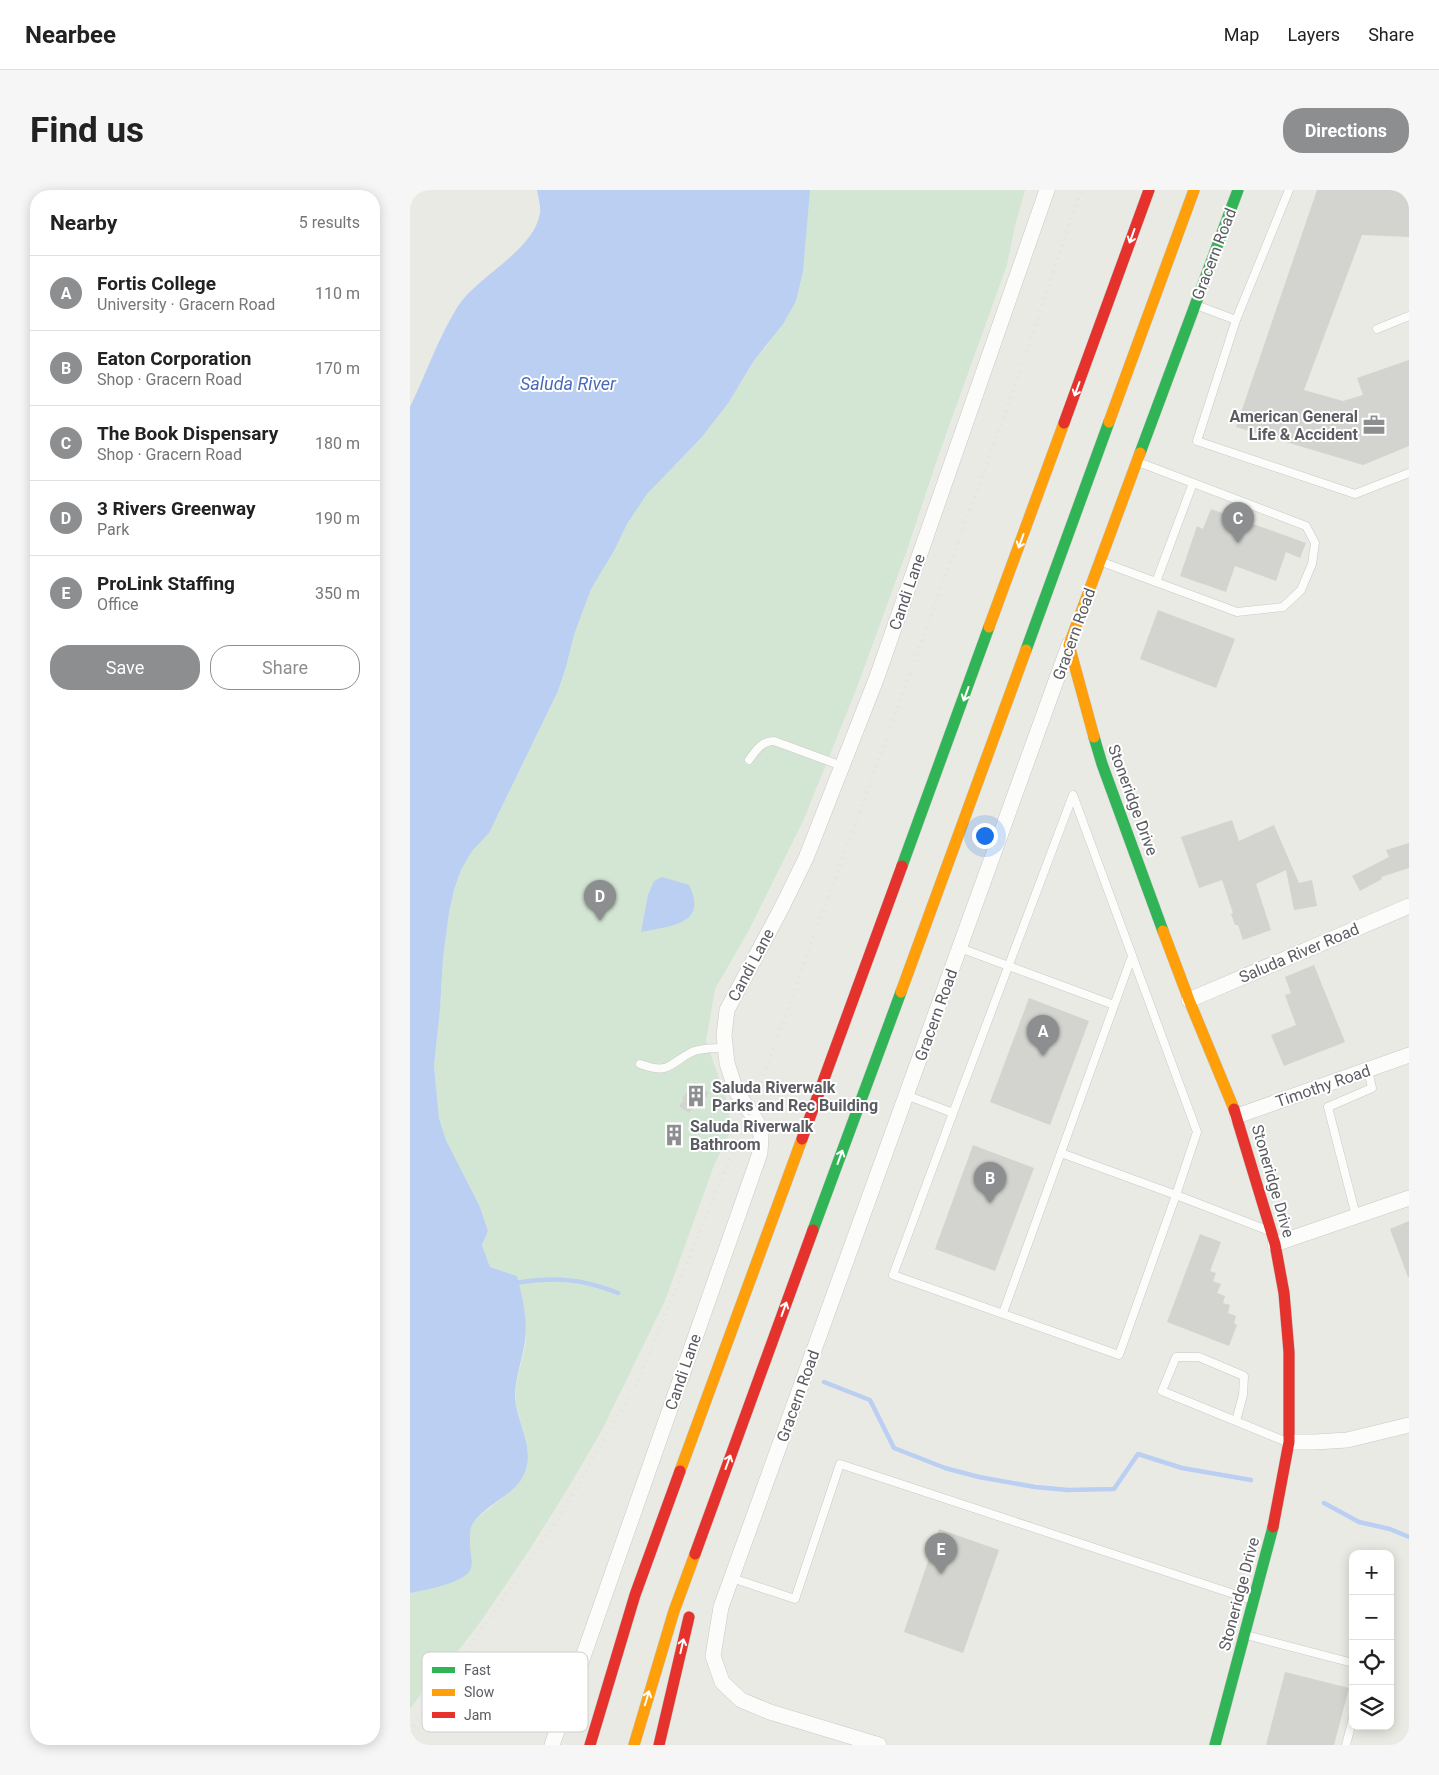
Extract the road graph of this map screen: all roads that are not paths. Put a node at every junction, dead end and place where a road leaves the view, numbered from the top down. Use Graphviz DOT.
graph roads {
  1 [pos="1047,190"];
  2 [pos="1149,190"];
  3 [pos="1194,190"];
  4 [pos="1238,190"];
  5 [pos="1289,190"];
  6 [pos="1194,304"];
  7 [pos="1409,316"];
  8 [pos="1236,320"];
  9 [pos="1377,328"];
  10 [pos="1137,462"];
  11 [pos="1409,473"];
  12 [pos="1193,483"];
  13 [pos="1100,561"];
  14 [pos="1156,582"];
  15 [pos="1069,645"];
  16 [pos="750,760"];
  17 [pos="842,766"];
  18 [pos="1409,906"];
  19 [pos="960,948"];
  20 [pos="1132,956"];
  21 [pos="1008,965"];
  22 [pos="1189,1000"];
  23 [pos="1114,1005"];
  24 [pos="724,1048"];
  25 [pos="1409,1056"];
  26 [pos="640,1064"];
  27 [pos="1368,1070"];
  28 [pos="906,1095"];
  29 [pos="953,1113"];
  30 [pos="1237,1116"];
  31 [pos="1061,1153"];
  32 [pos="1176,1195"];
  33 [pos="1409,1198"];
  34 [pos="1356,1216"];
  35 [pos="1274,1238"];
  36 [pos="1002,1314"];
  37 [pos="1236,1421"];
  38 [pos="1409,1425"];
  39 [pos="1289,1442"];
  40 [pos="720,1486"];
  41 [pos="732,1578"];
  42 [pos="698,1581"];
  43 [pos="1253,1601"];
  44 [pos="691,1609"];
  45 [pos="1244,1635"];
  46 [pos="585,1652"];
  47 [pos="1349,1661"];
  48 [pos="1350,1730"];
  49 [pos="557,1732"];
  50 [pos="552,1745"];
  51 [pos="590,1745"];
  52 [pos="634,1745"];
  53 [pos="660,1745"];
  54 [pos="879,1745"];
  55 [pos="1215,1745"];
  56 [pos="1346,1745"];
  1 -- 17 [label="street, Candi Lane"];
  2 -- 51 [label="main road, one-way"];
  40 -- 3 [label="main road, one-way"];
  4 -- 6 [label="main road, Gracern Road"];
  5 -- 8 [label="lane"];
  6 -- 8 [label="lane"];
  6 -- 10 [label="main road, Gracern Road"];
  7 -- 9 [label="lane"];
  8 -- 11 [label="lane"];
  10 -- 12 [label="lane"];
  10 -- 13 [label="main road, Gracern Road"];
  12 -- 14 [label="lane"];
  12 -- 14 [label="lane"];
  13 -- 14 [label="lane"];
  13 -- 15 [label="main road, Gracern Road"];
  15 -- 19 [label="street, Gracern Road"];
  15 -- 22 [label="main road, Stoneridge Drive"];
  16 -- 17 [label="lane"];
  17 -- 24 [label="street, Candi Lane"];
  18 -- 22 [label="street, Saluda River Road"];
  19 -- 21 [label="lane"];
  19 -- 28 [label="street, Gracern Road"];
  20 -- 21 [label="lane"];
  20 -- 23 [label="lane"];
  20 -- 32 [label="lane"];
  21 -- 23 [label="lane"];
  21 -- 29 [label="lane"];
  22 -- 30 [label="main road, Stoneridge Drive"];
  23 -- 31 [label="lane"];
  24 -- 26 [label="lane"];
  24 -- 46 [label="street, Candi Lane"];
  25 -- 27 [label="street, Timothy Road"];
  27 -- 30 [label="street, Timothy Road"];
  27 -- 34 [label="lane"];
  28 -- 29 [label="lane"];
  28 -- 41 [label="street, Gracern Road"];
  29 -- 36 [label="lane"];
  30 -- 35 [label="main road, Stoneridge Drive"];
  31 -- 32 [label="lane"];
  31 -- 36 [label="lane"];
  32 -- 35 [label="lane"];
  32 -- 36 [label="lane"];
  33 -- 34 [label="street"];
  34 -- 35 [label="street"];
  35 -- 39 [label="main road, Stoneridge Drive"];
  37 -- 37 [label="lane"];
  37 -- 39 [label="lane"];
  38 -- 39 [label="street"];
  39 -- 43 [label="main road, Stoneridge Drive"];
  40 -- 42 [label="main road"];
  52 -- 40 [label="main road, one-way"];
  41 -- 43 [label="lane"];
  41 -- 54 [label="street, Gracern Road"];
  43 -- 45 [label="main road, Stoneridge Drive"];
  53 -- 44 [label="main road, one-way"];
  45 -- 47 [label="lane"];
  45 -- 55 [label="main road, Stoneridge Drive"];
  48 -- 56 [label="lane"];
  49 -- 50 [label="street, Candi Lane"];
}
